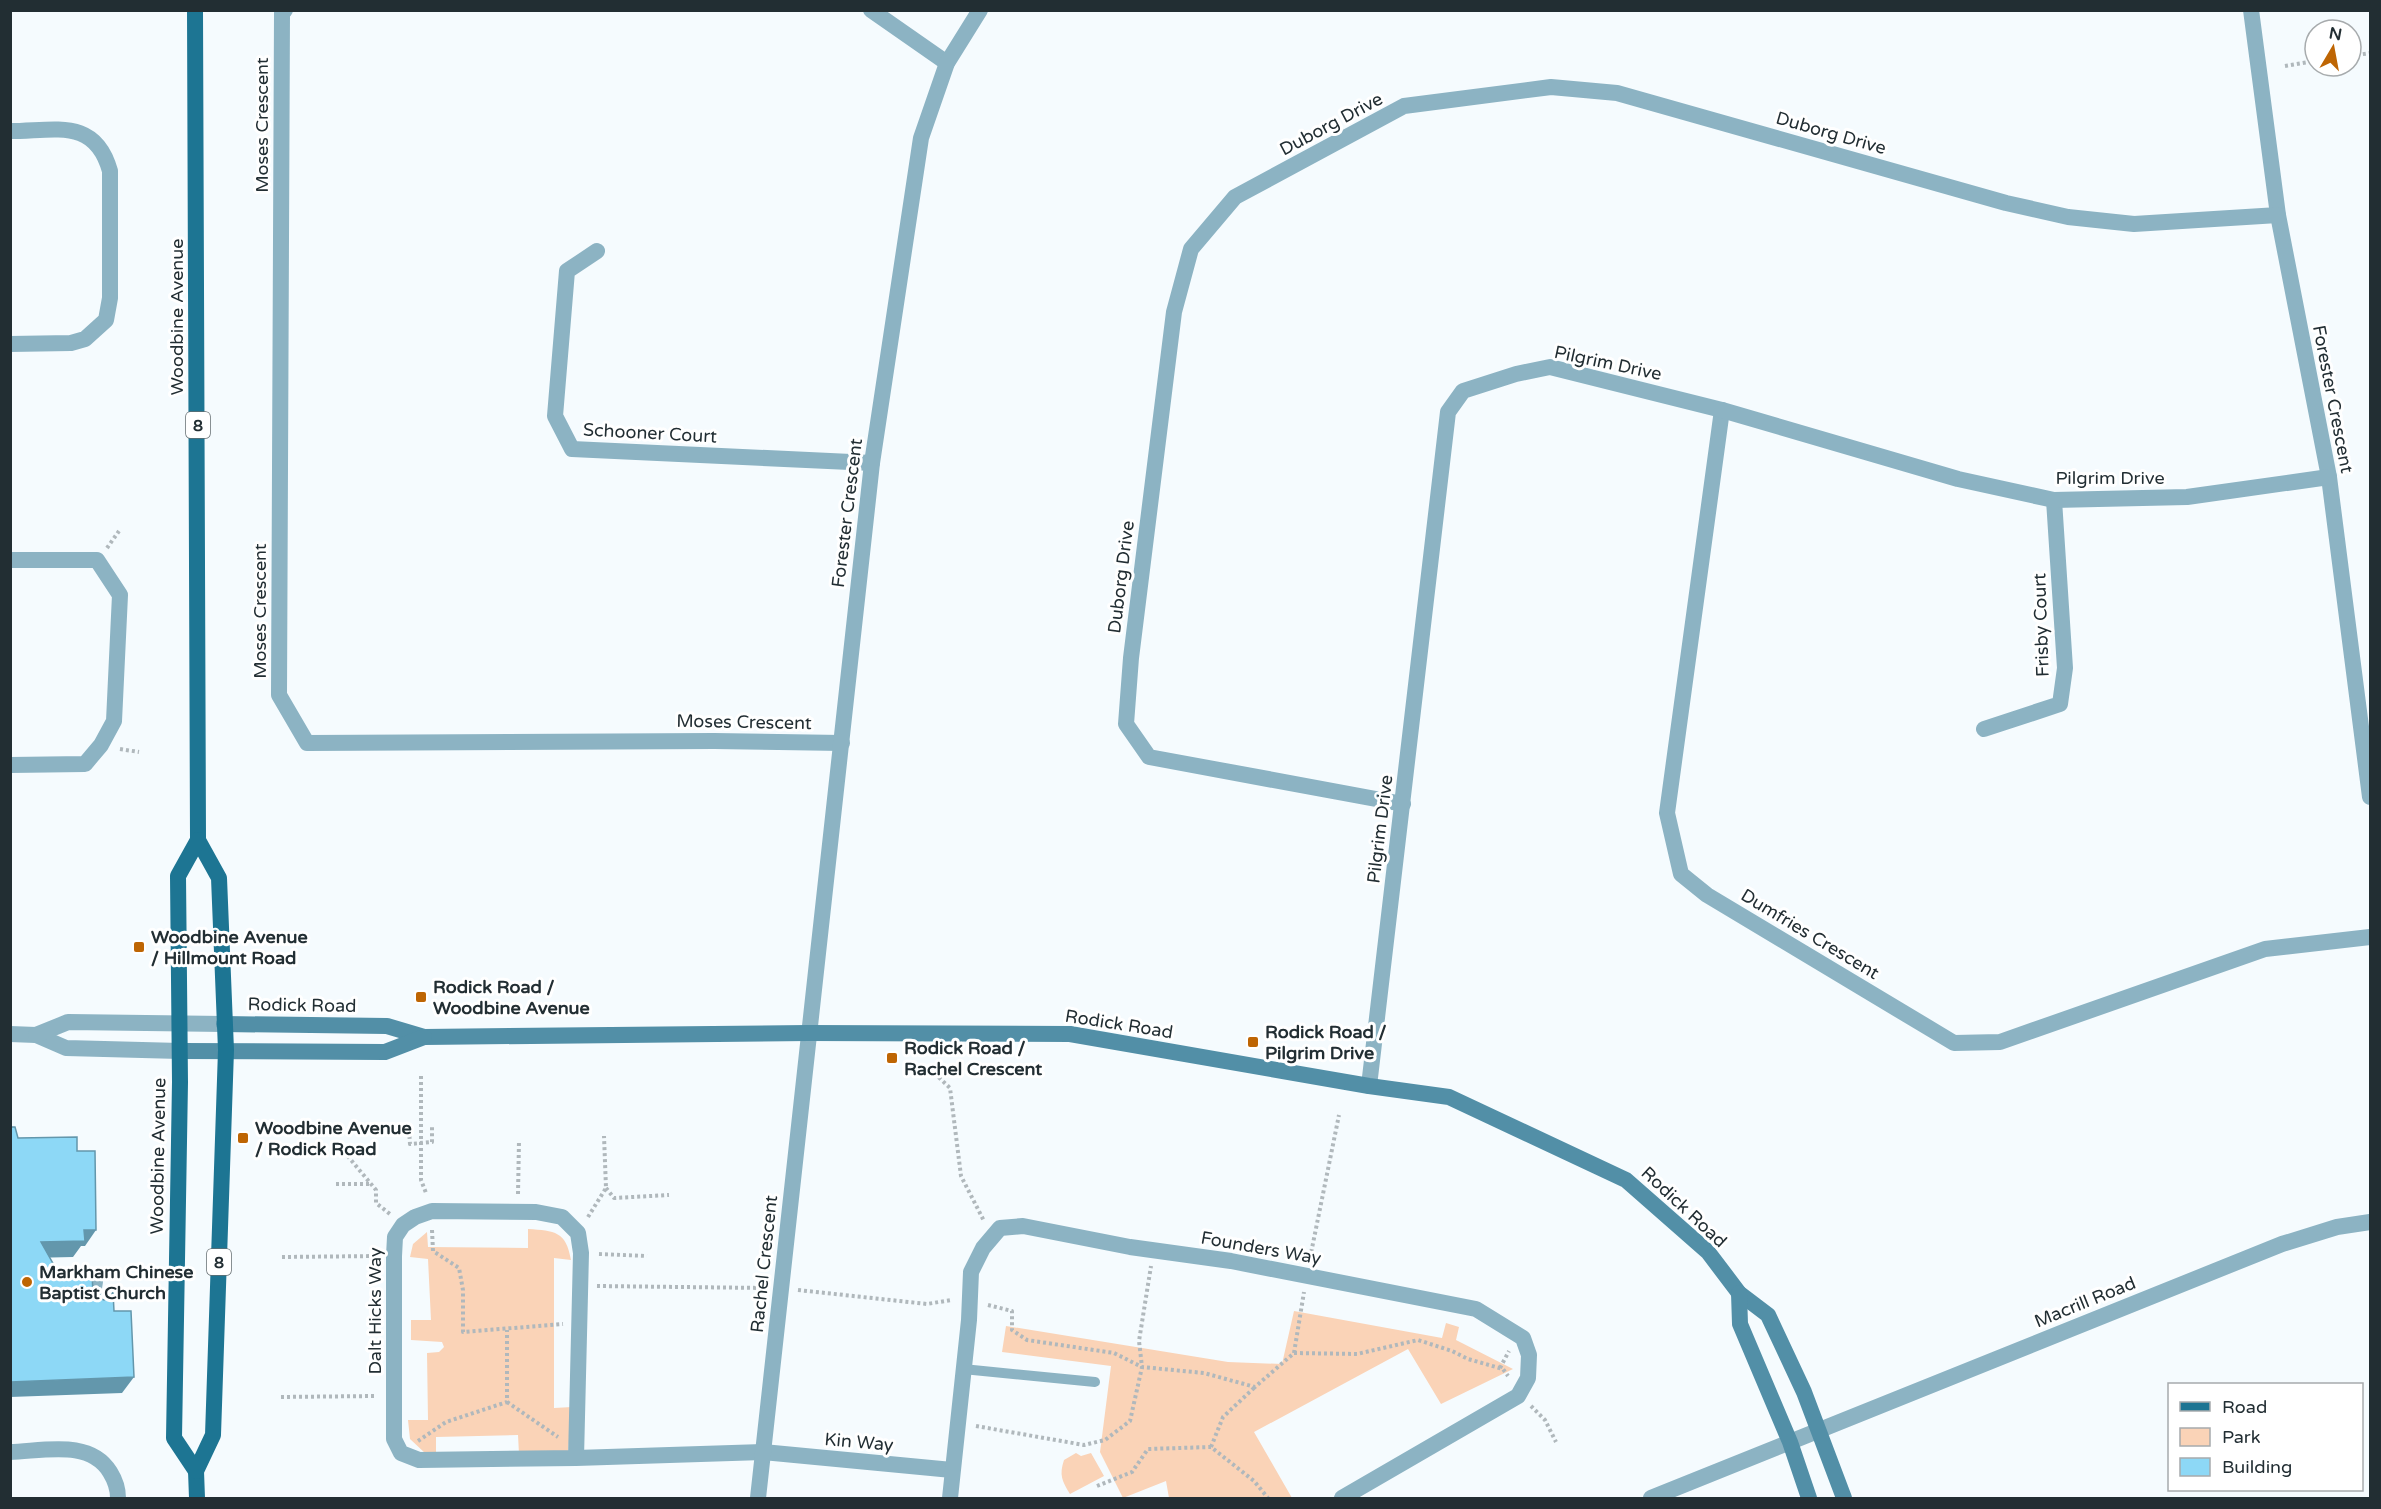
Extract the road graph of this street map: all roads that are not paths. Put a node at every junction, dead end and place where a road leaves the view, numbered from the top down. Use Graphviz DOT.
graph roads {
  1 [pos="195,10"];
  2 [pos="285,10"];
  3 [pos="871,10"];
  4 [pos="980,10"];
  5 [pos="2251,10"];
  6 [pos="946,63"];
  7 [pos="10,131"];
  8 [pos="2278,215"];
  9 [pos="597,251"];
  10 [pos="10,344"];
  11 [pos="1722,410"];
  12 [pos="872,463"];
  13 [pos="2329,477"];
  14 [pos="2054,500"];
  15 [pos="10,560"];
  16 [pos="1984,729"];
  17 [pos="842,742"];
  18 [pos="10,765"];
  19 [pos="2370,797"];
  20 [pos="1403,804"];
  21 [pos="198,840"];
  22 [pos="2370,937"];
  23 [pos="224,1023"];
  24 [pos="178,1024"];
  25 [pos="808,1033"];
  26 [pos="10,1034"];
  27 [pos="36,1035"];
  28 [pos="424,1037"];
  29 [pos="226,1050"];
  30 [pos="180,1051"];
  31 [pos="1369,1086"];
  32 [pos="2370,1222"];
  33 [pos="98,1282"];
  34 [pos="1739,1293"];
  35 [pos="93,1309"];
  36 [pos="963,1369"];
  37 [pos="1095,1382"];
  38 [pos="1819,1431"];
  39 [pos="1790,1442"];
  40 [pos="10,1452"];
  41 [pos="763,1452"];
  42 [pos="576,1454"];
  43 [pos="952,1470"];
  44 [pos="196,1471"];
  45 [pos="118,1498"];
  46 [pos="197,1498"];
  47 [pos="758,1498"];
  48 [pos="950,1498"];
  49 [pos="1342,1498"];
  50 [pos="1651,1498"];
  51 [pos="1809,1498"];
  52 [pos="1844,1498"];
  1 -- 21 [label="main road, Woodbine Avenue / 8"];
  2 -- 17 [label="street, Moses Crescent"];
  3 -- 6 [label="street"];
  4 -- 6 [label="street, Forester Crescent"];
  5 -- 8 [label="street, Forester Crescent"];
  6 -- 12 [label="street, Forester Crescent"];
  7 -- 10 [label="street"];
  8 -- 13 [label="street, Forester Crescent"];
  8 -- 20 [label="street, Duborg Drive"];
  9 -- 12 [label="street, Schooner Court"];
  11 -- 14 [label="street, Pilgrim Drive"];
  11 -- 20 [label="street, Pilgrim Drive"];
  11 -- 22 [label="street, Dumfries Crescent"];
  12 -- 17 [label="street, Forester Crescent"];
  13 -- 14 [label="street, Pilgrim Drive"];
  13 -- 19 [label="street, Forester Crescent"];
  14 -- 16 [label="street, Frisby Court"];
  15 -- 18 [label="street"];
  17 -- 25 [label="street, Forester Crescent"];
  20 -- 31 [label="street, Pilgrim Drive"];
  21 -- 23 [label="main road, Woodbine Avenue / 8"];
  21 -- 24 [label="main road, Woodbine Avenue / 8"];
  23 -- 24 [label="street, Rodick Road"];
  23 -- 28 [label="main road, Rodick Road"];
  23 -- 29 [label="main road, Woodbine Avenue / 8"];
  24 -- 27 [label="street, Rodick Road"];
  24 -- 30 [label="main road, Woodbine Avenue / 8"];
  25 -- 28 [label="main road, Rodick Road"];
  25 -- 31 [label="main road, Rodick Road"];
  25 -- 41 [label="street, Rachel Crescent"];
  26 -- 27 [label="street"];
  27 -- 30 [label="street"];
  28 -- 29 [label="main road, Rodick Road"];
  29 -- 30 [label="main road, Rodick Road"];
  29 -- 44 [label="main road, Woodbine Avenue / 8"];
  30 -- 44 [label="main road, Woodbine Avenue / 8"];
  31 -- 34 [label="main road, Rodick Road"];
  32 -- 38 [label="street, Macrill Road"];
  33 -- 35 [label="lane"];
  34 -- 38 [label="main road, Rodick Road"];
  34 -- 39 [label="main road"];
  36 -- 37 [label="lane"];
  36 -- 43 [label="street"];
  36 -- 49 [label="street, Founders Way"];
  38 -- 39 [label="street, Macrill Road"];
  38 -- 52 [label="main road, Rodick Road"];
  39 -- 50 [label="street"];
  39 -- 51 [label="main road"];
  40 -- 45 [label="street"];
  41 -- 42 [label="street"];
  41 -- 43 [label="street, Kin Way"];
  41 -- 47 [label="street, Rachel Crescent"];
  42 -- 42 [label="street, Dalt Hicks Way"];
  43 -- 48 [label="street"];
  44 -- 46 [label="main road, Woodbine Avenue / 8"];
}
